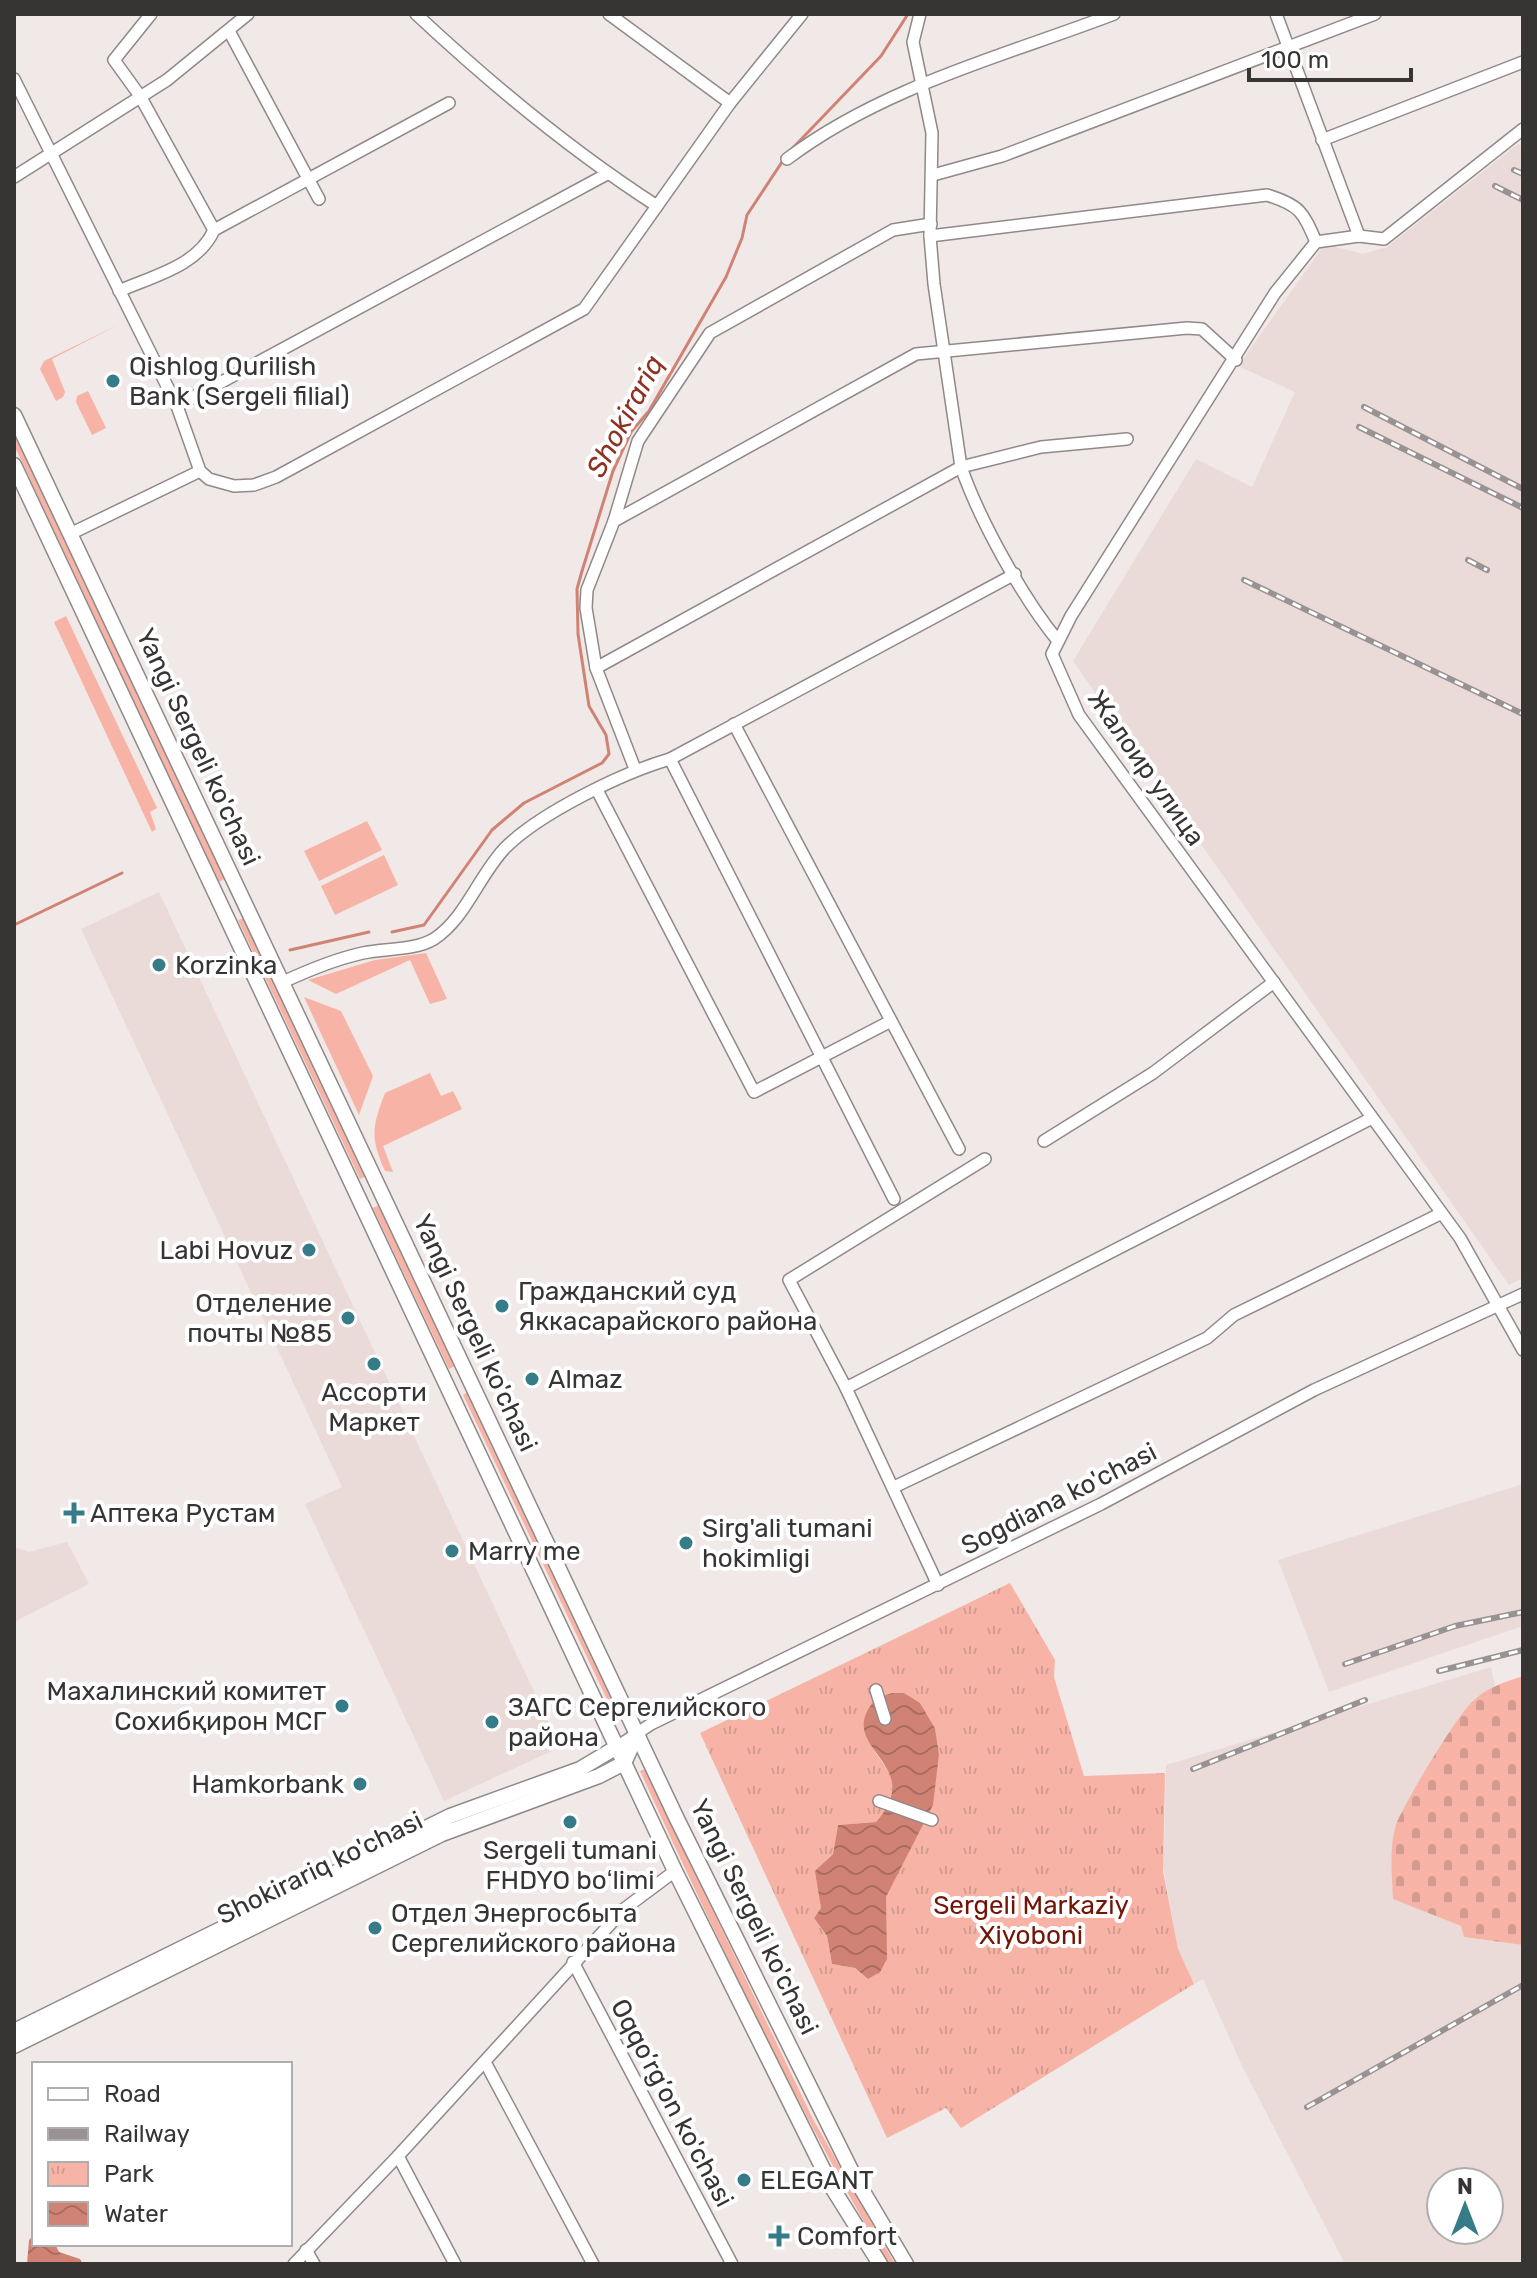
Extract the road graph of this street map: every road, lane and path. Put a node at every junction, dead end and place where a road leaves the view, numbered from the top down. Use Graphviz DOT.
graph roads {
  1 [pos="151,14"];
  2 [pos="248,14"];
  3 [pos="416,14"];
  4 [pos="802,14"];
  5 [pos="920,14"];
  6 [pos="1114,14"];
  7 [pos="1276,14"];
  8 [pos="1375,14"];
  9 [pos="616,16"];
  10 [pos="229,31"];
  11 [pos="1288,47"];
  12 [pos="1523,62"];
  13 [pos="14,79"];
  14 [pos="923,86"];
  15 [pos="140,96"];
  16 [pos="449,103"];
  17 [pos="730,103"];
  18 [pos="1523,129"];
  19 [pos="1322,140"];
  20 [pos="50,154"];
  21 [pos="787,159"];
  22 [pos="607,174"];
  23 [pos="933,175"];
  24 [pos="14,177"];
  25 [pos="308,177"];
  26 [pos="319,199"];
  27 [pos="657,206"];
  28 [pos="214,230"];
  29 [pos="930,230"];
  30 [pos="1359,236"];
  31 [pos="1316,242"];
  32 [pos="119,291"];
  33 [pos="943,351"];
  34 [pos="1236,360"];
  35 [pos="177,406"];
  36 [pos="14,415"];
  37 [pos="1127,439"];
  38 [pos="14,465"];
  39 [pos="961,467"];
  40 [pos="200,471"];
  41 [pos="614,521"];
  42 [pos="70,534"];
  43 [pos="1015,574"];
  44 [pos="1058,641"];
  45 [pos="596,668"];
  46 [pos="734,724"];
  47 [pos="670,759"];
  48 [pos="635,769"];
  49 [pos="597,790"];
  50 [pos="240,892"];
  51 [pos="218,903"];
  52 [pos="283,982"];
  53 [pos="1274,982"];
  54 [pos="891,1021"];
  55 [pos="820,1057"];
  56 [pos="1372,1118"];
  57 [pos="1044,1141"];
  58 [pos="959,1149"];
  59 [pos="985,1159"];
  60 [pos="379,1184"];
  61 [pos="356,1195"];
  62 [pos="894,1199"];
  63 [pos="1440,1214"];
  64 [pos="1523,1294"];
  65 [pos="1498,1306"];
  66 [pos="1523,1350"];
  67 [pos="473,1386"];
  68 [pos="846,1388"];
  69 [pos="450,1396"];
  70 [pos="894,1487"];
  71 [pos="938,1585"];
  72 [pos="876,1690"];
  73 [pos="885,1719"];
  74 [pos="638,1733"];
  75 [pos="617,1747"];
  76 [pos="624,1763"];
  77 [pos="879,1801"];
  78 [pos="932,1820"];
  79 [pos="675,1871"];
  80 [pos="573,1962"];
  81 [pos="14,2031"];
  82 [pos="14,2046"];
  83 [pos="485,2062"];
  84 [pos="398,2156"];
  85 [pos="306,2250"];
  86 [pos="294,2264"];
  87 [pos="314,2264"];
  88 [pos="455,2264"];
  89 [pos="593,2264"];
  90 [pos="732,2264"];
  91 [pos="880,2264"];
  92 [pos="906,2264"];
  1 -- 15 [label="street"];
  2 -- 10 [label="street"];
  3 -- 22 [label="street"];
  4 -- 17 [label="street"];
  5 -- 14 [label="street"];
  6 -- 14 [label="street"];
  7 -- 11 [label="street"];
  8 -- 11 [label="street"];
  9 -- 17 [label="street"];
  10 -- 15 [label="street"];
  10 -- 25 [label="street"];
  11 -- 19 [label="street"];
  11 -- 23 [label="street"];
  12 -- 19 [label="street"];
  13 -- 20 [label="street"];
  14 -- 21 [label="street"];
  14 -- 23 [label="street"];
  15 -- 20 [label="street"];
  15 -- 28 [label="street"];
  16 -- 25 [label="street"];
  17 -- 27 [label="street"];
  18 -- 30 [label="street"];
  19 -- 30 [label="street"];
  20 -- 24 [label="street"];
  20 -- 32 [label="street"];
  22 -- 27 [label="street"];
  22 -- 35 [label="street"];
  23 -- 29 [label="street"];
  25 -- 26 [label="street"];
  25 -- 28 [label="street"];
  27 -- 40 [label="street"];
  28 -- 32 [label="street"];
  29 -- 31 [label="street"];
  29 -- 33 [label="street"];
  29 -- 41 [label="street"];
  30 -- 31 [label="street"];
  31 -- 34 [label="street"];
  32 -- 35 [label="street"];
  33 -- 34 [label="street"];
  33 -- 39 [label="street"];
  33 -- 41 [label="street"];
  34 -- 44 [label="street"];
  35 -- 40 [label="street"];
  36 -- 42 [label="main road, Yangi Sergeli ko'chasi"];
  37 -- 39 [label="street"];
  38 -- 51 [label="main road, Yangi Sergeli ko'chasi"];
  39 -- 43 [label="street"];
  39 -- 45 [label="street"];
  40 -- 42 [label="street"];
  41 -- 45 [label="street"];
  42 -- 50 [label="main road, Yangi Sergeli ko'chasi"];
  43 -- 44 [label="street"];
  43 -- 46 [label="street"];
  44 -- 53 [label="street, Жалоир улица"];
  45 -- 48 [label="street"];
  46 -- 47 [label="street"];
  46 -- 54 [label="street"];
  47 -- 48 [label="street"];
  47 -- 55 [label="street"];
  48 -- 49 [label="street"];
  49 -- 52 [label="street"];
  49 -- 55 [label="street"];
  50 -- 51 [label="main road"];
  50 -- 52 [label="main road, Yangi Sergeli ko'chasi"];
  51 -- 61 [label="main road, Yangi Sergeli ko'chasi"];
  52 -- 60 [label="main road, Yangi Sergeli ko'chasi"];
  53 -- 56 [label="street, Жалоир улица"];
  53 -- 57 [label="street"];
  54 -- 55 [label="street"];
  54 -- 58 [label="street"];
  55 -- 62 [label="street"];
  56 -- 63 [label="street, Жалоир улица"];
  56 -- 68 [label="street"];
  59 -- 68 [label="street"];
  60 -- 61 [label="main road"];
  60 -- 67 [label="main road, Yangi Sergeli ko'chasi"];
  61 -- 69 [label="main road, Yangi Sergeli ko'chasi"];
  63 -- 65 [label="street, Жалоир улица"];
  63 -- 70 [label="street"];
  64 -- 65 [label="street, Sogdiana ko'chasi"];
  65 -- 66 [label="street, Жалоир улица"];
  65 -- 71 [label="street, Sogdiana ko'chasi"];
  67 -- 69 [label="main road"];
  67 -- 74 [label="main road, Yangi Sergeli ko'chasi"];
  68 -- 70 [label="street"];
  69 -- 75 [label="main road, Yangi Sergeli ko'chasi"];
  70 -- 71 [label="street"];
  71 -- 74 [label="street, Sogdiana ko'chasi"];
  72 -- 73 [label="street"];
  74 -- 75 [label="street, Sogdiana ko'chasi"];
  74 -- 76 [label="main road"];
  74 -- 92 [label="main road, Yangi Sergeli ko'chasi"];
  75 -- 76 [label="main road, Yangi Sergeli ko'chasi"];
  75 -- 81 [label="main road, Shokirariq ko'chasi"];
  76 -- 79 [label="main road, Yangi Sergeli ko'chasi"];
  76 -- 82 [label="main road, Shokirariq ko'chasi"];
  77 -- 78 [label="street"];
  79 -- 80 [label="street"];
  79 -- 91 [label="main road, Yangi Sergeli ko'chasi"];
  80 -- 83 [label="street"];
  80 -- 90 [label="street, Oqqo’rg’on ko'chasi"];
  83 -- 84 [label="street"];
  83 -- 89 [label="street"];
  84 -- 85 [label="street"];
  84 -- 88 [label="street"];
  85 -- 86 [label="street"];
  85 -- 87 [label="street"];
}
